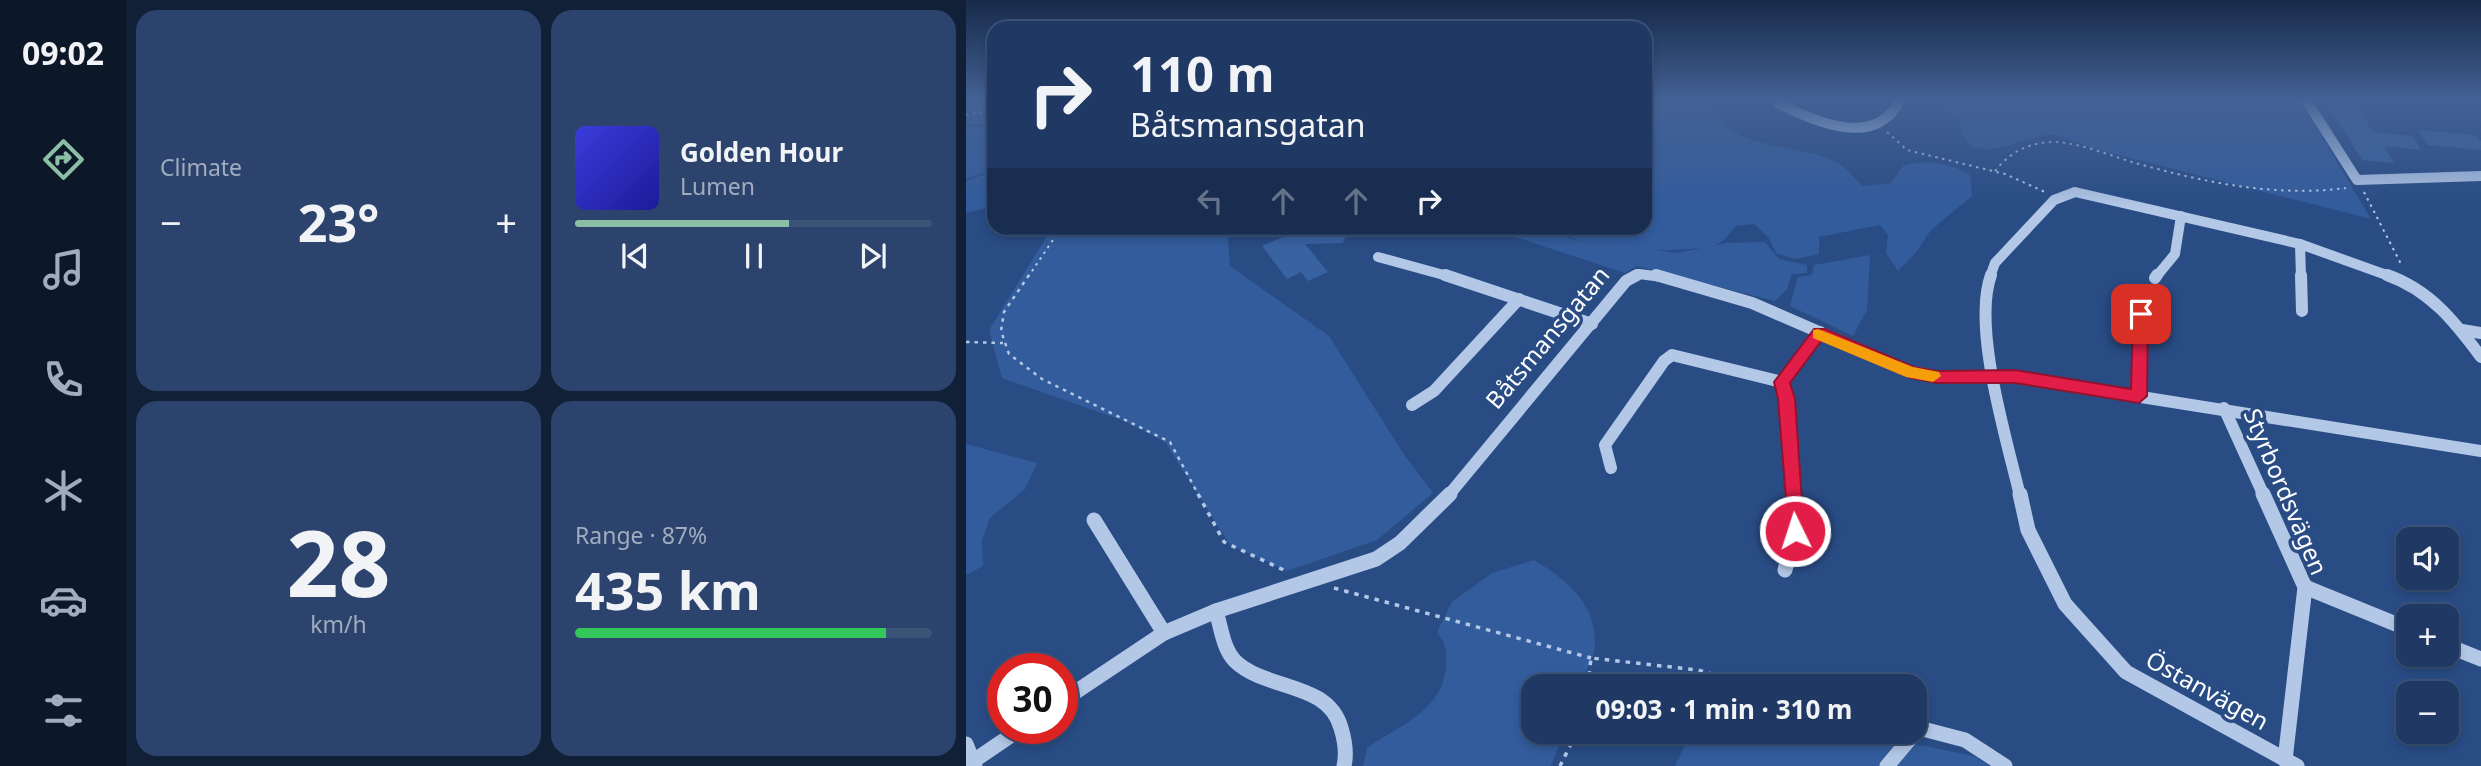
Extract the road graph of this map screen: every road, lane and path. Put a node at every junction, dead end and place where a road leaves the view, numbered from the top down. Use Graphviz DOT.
graph roads {
  1 [pos="1891,136"];
  2 [pos="2329,136"];
  3 [pos="1994,171"];
  4 [pos="2481,176"];
  5 [pos="2358,182"];
  6 [pos="2058,197"];
  7 [pos="2181,216"];
  8 [pos="1056,235"];
  9 [pos="2300,244"];
  10 [pos="1378,257"];
  11 [pos="2155,278"];
  12 [pos="2404,281"];
  13 [pos="1519,299"];
  14 [pos="2302,311"];
  15 [pos="2141,314"];
  16 [pos="1592,324"];
  17 [pos="2462,330"];
  18 [pos="1820,332"];
  19 [pos="2481,333"];
  20 [pos="966,342"];
  21 [pos="1003,343"];
  22 [pos="2481,357"];
  23 [pos="1993,376"];
  24 [pos="1782,382"];
  25 [pos="2139,396"];
  26 [pos="1412,405"];
  27 [pos="2224,408"];
  28 [pos="2481,451"];
  29 [pos="1611,468"];
  30 [pos="1094,520"];
  31 [pos="1785,570"];
  32 [pos="1307,580"];
  33 [pos="1333,587"];
  34 [pos="2305,587"];
  35 [pos="1216,611"];
  36 [pos="2396,624"];
  37 [pos="1164,633"];
  38 [pos="2459,650"];
  39 [pos="1591,659"];
  40 [pos="2481,659"];
  41 [pos="1589,674"];
  42 [pos="1712,674"];
  43 [pos="1078,690"];
  44 [pos="966,744"];
  45 [pos="999,744"];
  46 [pos="1571,744"];
  47 [pos="2291,763"];
  48 [pos="971,764"];
  49 [pos="1344,766"];
  50 [pos="1560,766"];
  51 [pos="1887,766"];
  52 [pos="2005,766"];
  1 -- 3 [label="path"];
  2 -- 5 [label="street"];
  3 -- 5 [label="path"];
  3 -- 6 [label="path"];
  4 -- 5 [label="street"];
  5 -- 12 [label="path"];
  6 -- 7 [label="street"];
  6 -- 23 [label="street, Östanvägen"];
  7 -- 9 [label="street"];
  7 -- 11 [label="street"];
  8 -- 21 [label="path"];
  9 -- 12 [label="street"];
  9 -- 14 [label="street"];
  10 -- 13 [label="street"];
  12 -- 17 [label="street"];
  13 -- 16 [label="street"];
  13 -- 26 [label="street"];
  15 -- 25 [label="street"];
  16 -- 18 [label="street, Båtsmansgatan"];
  16 -- 32 [label="street, Båtsmansgatan"];
  17 -- 19 [label="street"];
  17 -- 22 [label="street"];
  18 -- 23 [label="street, Båtsmansgatan"];
  18 -- 24 [label="street"];
  20 -- 21 [label="path"];
  21 -- 32 [label="path"];
  23 -- 25 [label="street, Båtsmansgatan"];
  23 -- 47 [label="street, Östanvägen"];
  24 -- 29 [label="street"];
  24 -- 31 [label="street"];
  25 -- 27 [label="street, Båtsmansgatan"];
  27 -- 28 [label="street, Båtsmansgatan"];
  27 -- 34 [label="street, Styrbordsvägen"];
  30 -- 37 [label="street"];
  32 -- 35 [label="street, Båtsmansgatan"];
  33 -- 39 [label="path"];
  34 -- 36 [label="street"];
  34 -- 47 [label="street, Styrbordsvägen"];
  35 -- 37 [label="street, Båtsmansgatan"];
  35 -- 49 [label="street"];
  37 -- 43 [label="street, Båtsmansgatan"];
  38 -- 40 [label="street"];
  39 -- 41 [label="path"];
  39 -- 42 [label="path"];
  44 -- 48 [label="street"];
  45 -- 48 [label="street"];
  46 -- 50 [label="path"];
  51 -- 52 [label="street"];
}
